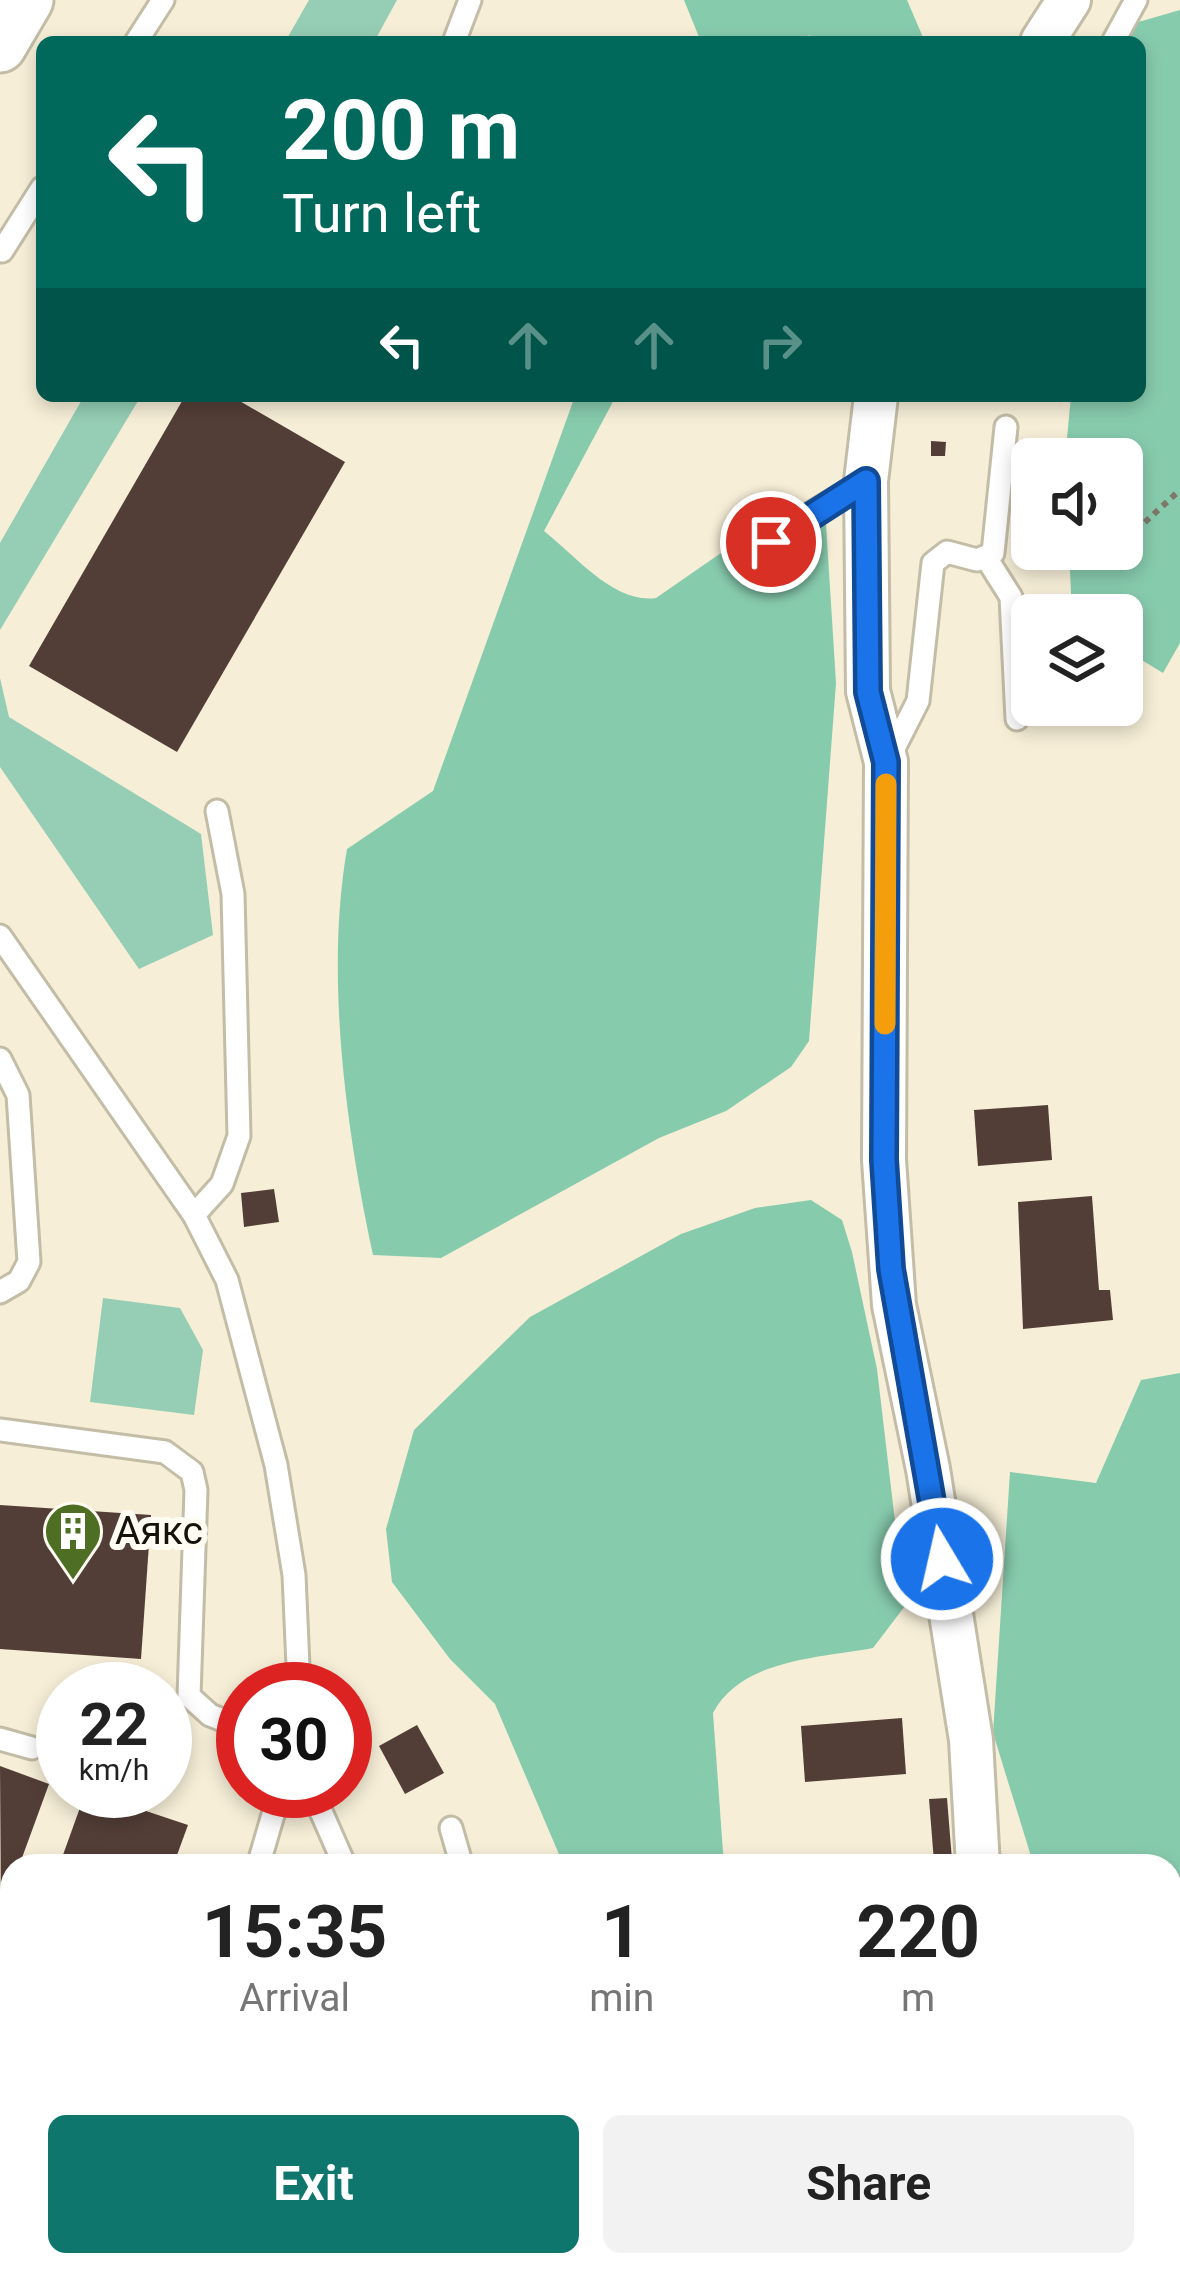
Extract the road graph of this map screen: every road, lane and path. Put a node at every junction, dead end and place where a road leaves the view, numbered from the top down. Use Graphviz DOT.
graph roads {
  1 [pos="27,0"];
  2 [pos="164,0"];
  3 [pos="470,0"];
  4 [pos="1070,0"];
  5 [pos="1136,0"];
  6 [pos="140,36"];
  7 [pos="456,36"];
  8 [pos="1046,36"];
  9 [pos="1116,36"];
  10 [pos="0,46"];
  11 [pos="36,197"];
  12 [pos="1,250"];
  13 [pos="875,402"];
  14 [pos="1006,427"];
  15 [pos="866,481"];
  16 [pos="1180,490"];
  17 [pos="1143,524"];
  18 [pos="1011,554"];
  19 [pos="990,556"];
  20 [pos="744,564"];
  21 [pos="1011,597"];
  22 [pos="886,762"];
  23 [pos="218,811"];
  24 [pos="0,936"];
  25 [pos="0,1059"];
  26 [pos="194,1215"];
  27 [pos="0,1292"];
  28 [pos="0,1430"];
  29 [pos="298,1662"];
  30 [pos="216,1717"];
  31 [pos="0,1739"];
  32 [pos="32,1748"];
  33 [pos="272,1818"];
  34 [pos="324,1818"];
  35 [pos="451,1828"];
  36 [pos="262,1854"];
  37 [pos="340,1854"];
  38 [pos="459,1854"];
  39 [pos="977,1854"];
  1 -- 10 [label="street"];
  2 -- 6 [label="lane"];
  3 -- 7 [label="lane"];
  4 -- 8 [label="street"];
  5 -- 9 [label="lane"];
  11 -- 12 [label="lane"];
  13 -- 15 [label="street"];
  14 -- 19 [label="lane"];
  15 -- 20 [label="lane"];
  15 -- 22 [label="street"];
  16 -- 17 [label="path"];
  18 -- 19 [label="path"];
  19 -- 21 [label="lane"];
  19 -- 22 [label="lane"];
  22 -- 39 [label="street"];
  23 -- 26 [label="lane"];
  24 -- 26 [label="lane"];
  25 -- 27 [label="lane"];
  26 -- 29 [label="lane"];
  28 -- 30 [label="lane"];
  31 -- 32 [label="lane"];
  33 -- 36 [label="lane"];
  34 -- 37 [label="lane"];
  35 -- 38 [label="lane"];
}
